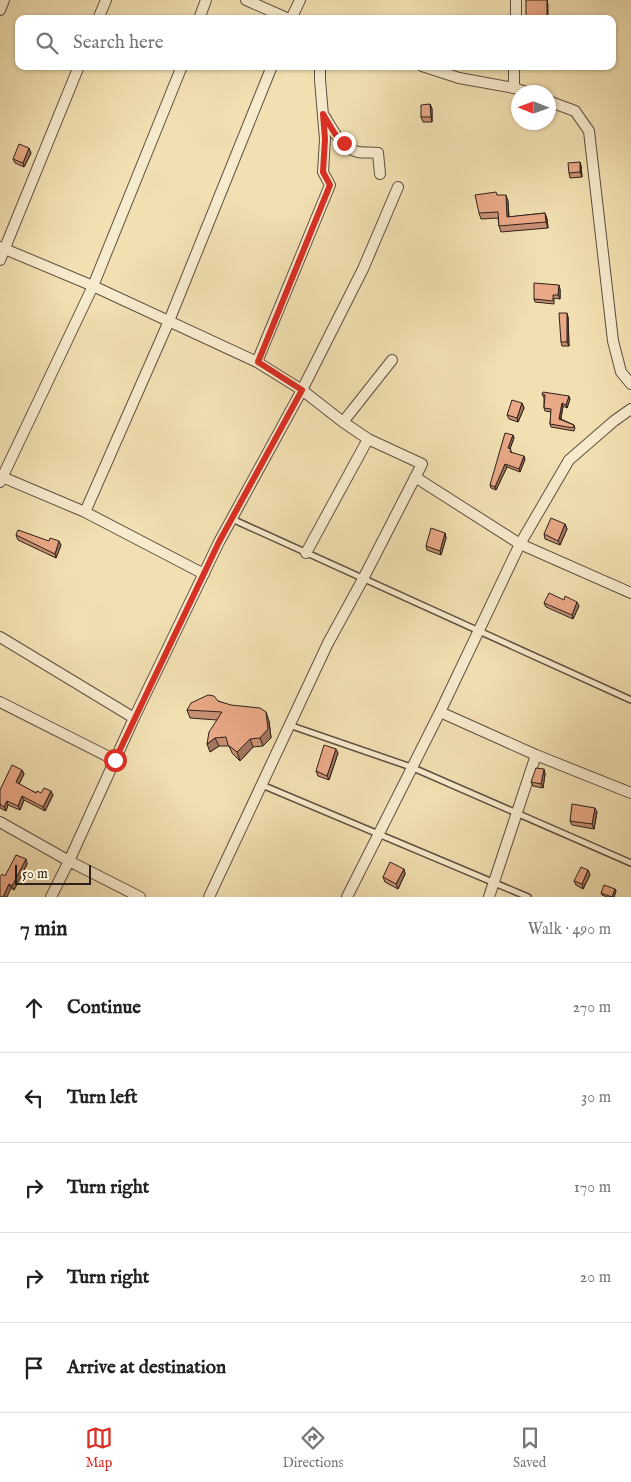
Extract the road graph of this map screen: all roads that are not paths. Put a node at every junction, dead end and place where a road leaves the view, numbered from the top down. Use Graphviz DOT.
graph roads {
  1 [pos="4,0"];
  2 [pos="106,0"];
  3 [pos="206,0"];
  4 [pos="246,0"];
  5 [pos="300,0"];
  6 [pos="516,0"];
  7 [pos="0,10"];
  8 [pos="100,15"];
  9 [pos="200,15"];
  10 [pos="281,15"];
  11 [pos="292,15"];
  12 [pos="516,15"];
  13 [pos="77,70"];
  14 [pos="180,70"];
  15 [pos="270,70"];
  16 [pos="320,70"];
  17 [pos="434,70"];
  18 [pos="514,70"];
  19 [pos="514,85"];
  20 [pos="511,87"];
  21 [pos="556,104"];
  22 [pos="323,114"];
  23 [pos="380,174"];
  24 [pos="398,187"];
  25 [pos="2,248"];
  26 [pos="0,260"];
  27 [pos="92,286"];
  28 [pos="169,321"];
  29 [pos="392,360"];
  30 [pos="258,362"];
  31 [pos="631,384"];
  32 [pos="302,390"];
  33 [pos="631,409"];
  34 [pos="343,422"];
  35 [pos="368,439"];
  36 [pos="416,477"];
  37 [pos="1,478"];
  38 [pos="85,512"];
  39 [pos="232,519"];
  40 [pos="520,544"];
  41 [pos="306,553"];
  42 [pos="204,574"];
  43 [pos="363,578"];
  44 [pos="631,593"];
  45 [pos="478,630"];
  46 [pos="0,637"];
  47 [pos="631,700"];
  48 [pos="0,702"];
  49 [pos="440,712"];
  50 [pos="134,718"];
  51 [pos="288,725"];
  52 [pos="536,755"];
  53 [pos="115,760"];
  54 [pos="411,768"];
  55 [pos="261,785"];
  56 [pos="631,793"];
  57 [pos="516,813"];
  58 [pos="0,822"];
  59 [pos="379,834"];
  60 [pos="69,861"];
  61 [pos="631,863"];
  62 [pos="494,882"];
  63 [pos="51,897"];
  64 [pos="140,897"];
  65 [pos="209,897"];
  66 [pos="346,897"];
  67 [pos="488,897"];
  68 [pos="528,897"];
  1 -- 7 [label="street"];
  2 -- 8 [label="street"];
  3 -- 9 [label="street"];
  4 -- 10 [label="street"];
  5 -- 11 [label="street"];
  6 -- 12 [label="street"];
  13 -- 25 [label="street"];
  14 -- 27 [label="street"];
  15 -- 28 [label="street"];
  16 -- 22 [label="street"];
  17 -- 20 [label="street"];
  18 -- 19 [label="street"];
  21 -- 31 [label="street"];
  22 -- 23 [label="street"];
  22 -- 30 [label="street"];
  24 -- 32 [label="street"];
  25 -- 26 [label="street"];
  25 -- 27 [label="street"];
  27 -- 28 [label="street"];
  27 -- 37 [label="street"];
  28 -- 30 [label="street"];
  28 -- 38 [label="street"];
  29 -- 34 [label="street"];
  30 -- 32 [label="street"];
  32 -- 34 [label="street"];
  32 -- 39 [label="street"];
  33 -- 40 [label="street"];
  34 -- 35 [label="street"];
  35 -- 36 [label="street"];
  35 -- 41 [label="street"];
  36 -- 40 [label="street"];
  36 -- 43 [label="street"];
  37 -- 38 [label="street"];
  38 -- 42 [label="street"];
  39 -- 41 [label="lane"];
  39 -- 42 [label="street"];
  40 -- 44 [label="street"];
  40 -- 45 [label="street"];
  41 -- 43 [label="lane"];
  42 -- 50 [label="street"];
  43 -- 45 [label="lane"];
  43 -- 51 [label="street"];
  45 -- 47 [label="lane"];
  45 -- 49 [label="street"];
  46 -- 50 [label="street"];
  48 -- 53 [label="street"];
  49 -- 52 [label="street"];
  49 -- 54 [label="street"];
  50 -- 53 [label="street"];
  51 -- 54 [label="lane"];
  51 -- 55 [label="street"];
  52 -- 56 [label="street"];
  52 -- 57 [label="street"];
  53 -- 60 [label="street"];
  54 -- 57 [label="lane"];
  54 -- 59 [label="street"];
  55 -- 59 [label="lane"];
  55 -- 65 [label="street"];
  57 -- 61 [label="lane"];
  57 -- 62 [label="street"];
  58 -- 60 [label="street"];
  59 -- 62 [label="lane"];
  59 -- 66 [label="street"];
  60 -- 63 [label="street"];
  60 -- 64 [label="street"];
  62 -- 67 [label="street"];
  62 -- 68 [label="lane"];
}
